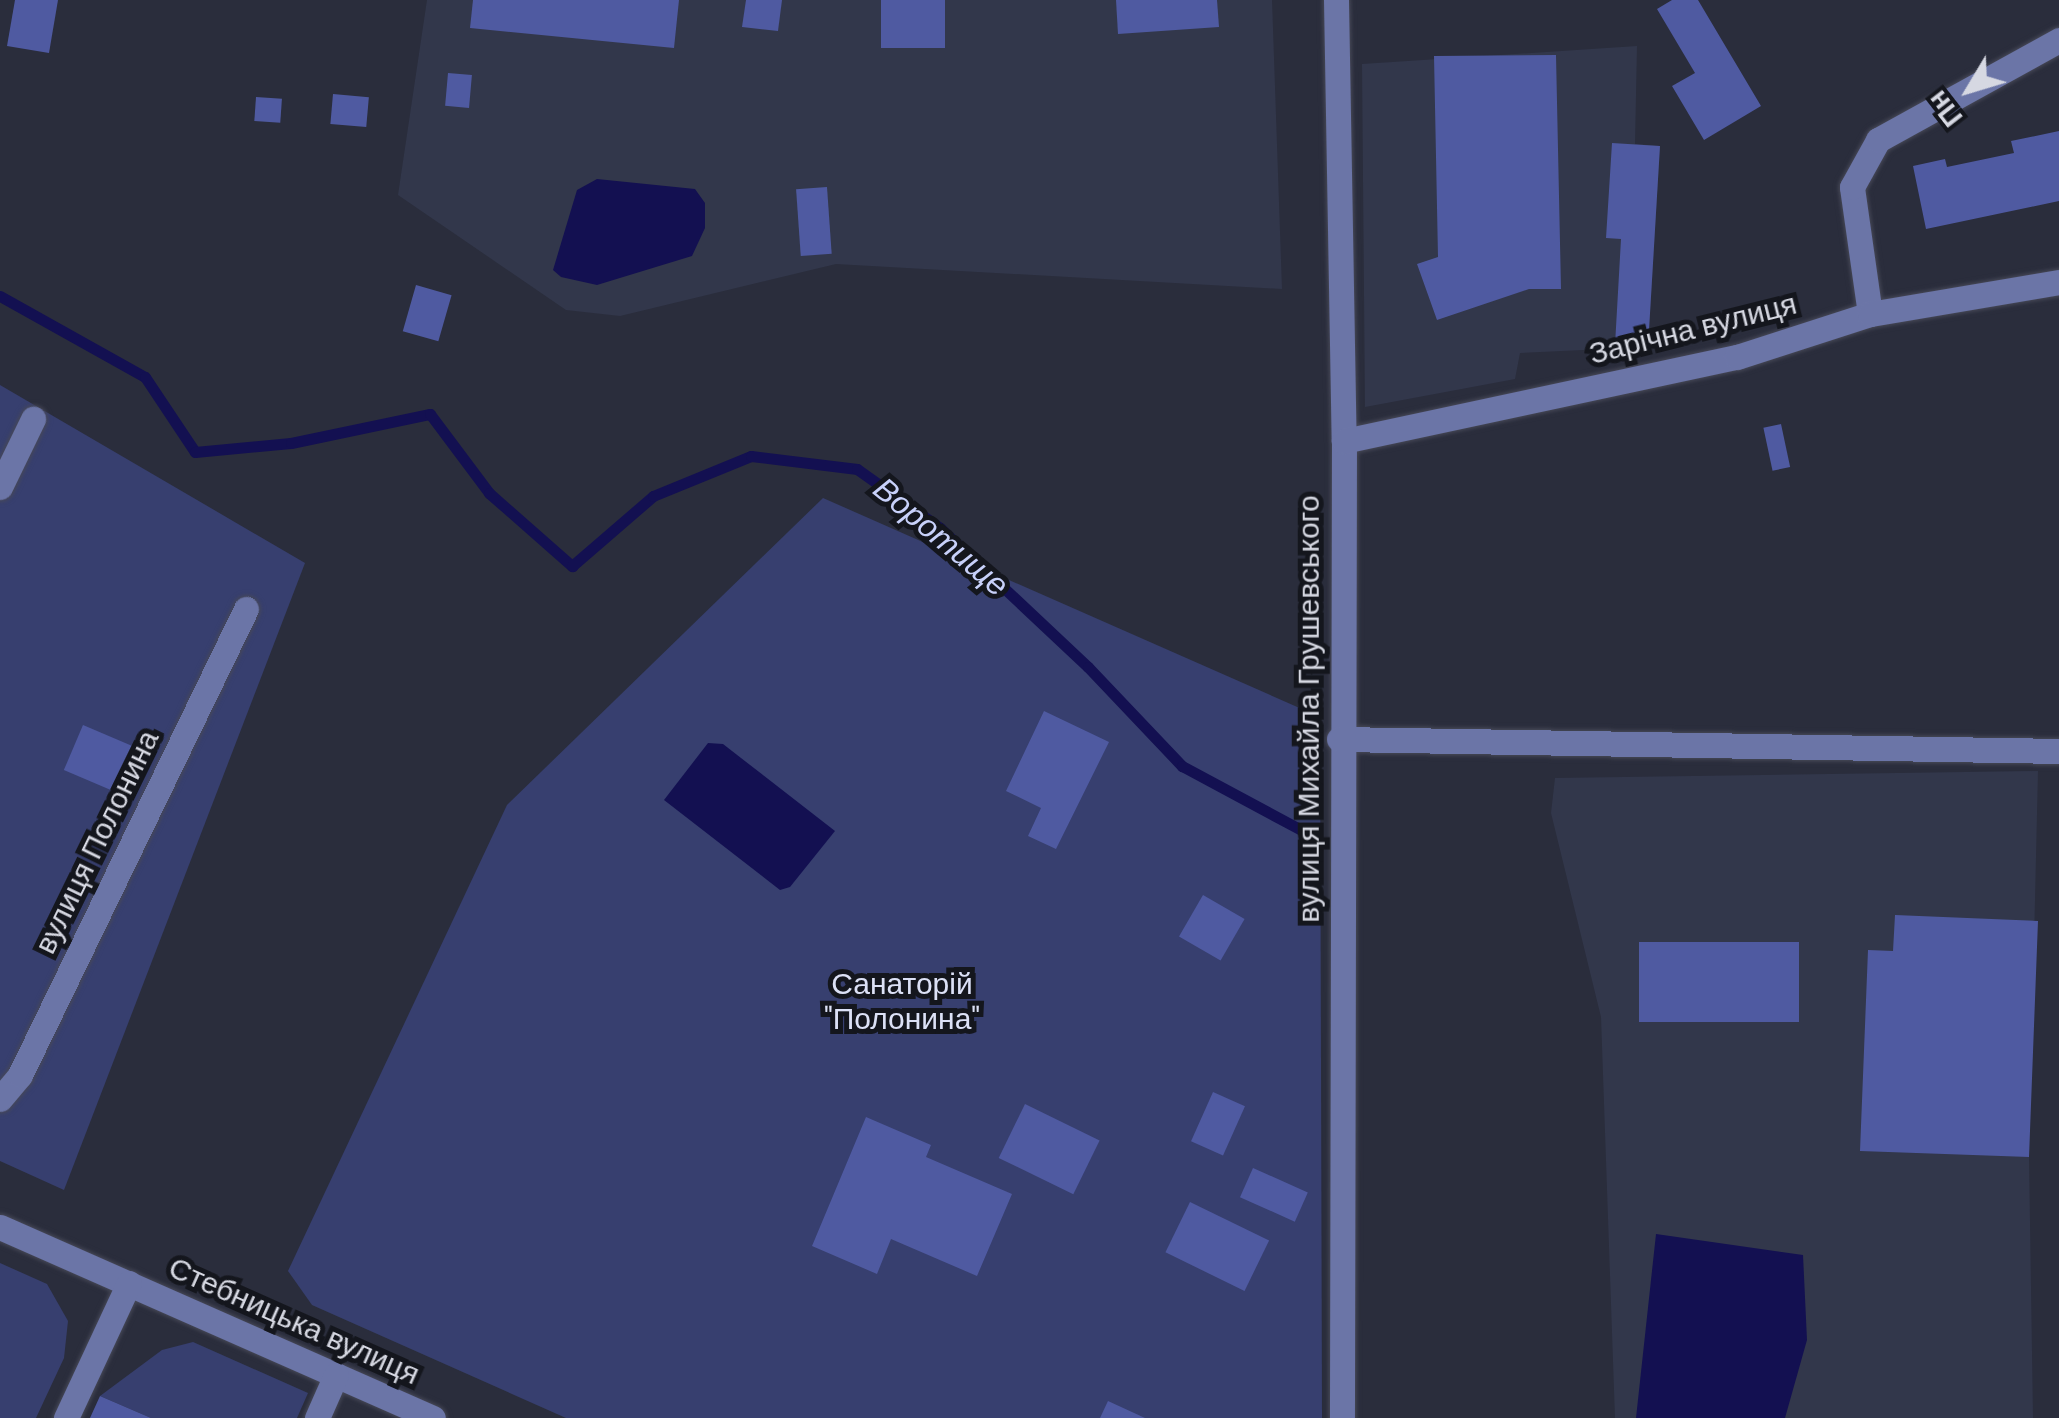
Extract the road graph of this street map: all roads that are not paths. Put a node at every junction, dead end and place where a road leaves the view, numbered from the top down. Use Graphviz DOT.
graph roads {
  1 [pos="1336,0"];
  2 [pos="2059,40"];
  3 [pos="2059,282"];
  4 [pos="1870,314"];
  5 [pos="32,418"];
  6 [pos="1344,441"];
  7 [pos="0,487"];
  8 [pos="246,610"];
  9 [pos="1339,739"];
  10 [pos="2059,751"];
  11 [pos="10,1070"];
  12 [pos="0,1099"];
  13 [pos="0,1227"];
  14 [pos="129,1283"];
  15 [pos="336,1374"];
  16 [pos="66,1418"];
  17 [pos="317,1418"];
  18 [pos="434,1418"];
  19 [pos="1342,1418"];
  1 -- 6 [label="street, вулиця Михайла Грушевського"];
  2 -- 4 [label="street"];
  3 -- 4 [label="street, Зарічна вулиця"];
  4 -- 6 [label="street, Зарічна вулиця"];
  5 -- 7 [label="street"];
  6 -- 9 [label="street, вулиця Михайла Грушевського"];
  8 -- 11 [label="street, вулиця Полонина"];
  9 -- 10 [label="street"];
  9 -- 19 [label="street, вулиця Михайла Грушевського"];
  11 -- 12 [label="street, вулиця Полонина"];
  13 -- 14 [label="street, Стебницька вулиця"];
  14 -- 15 [label="street, Стебницька вулиця"];
  14 -- 16 [label="street"];
  15 -- 17 [label="street"];
  15 -- 18 [label="street, Стебницька вулиця"];
}
